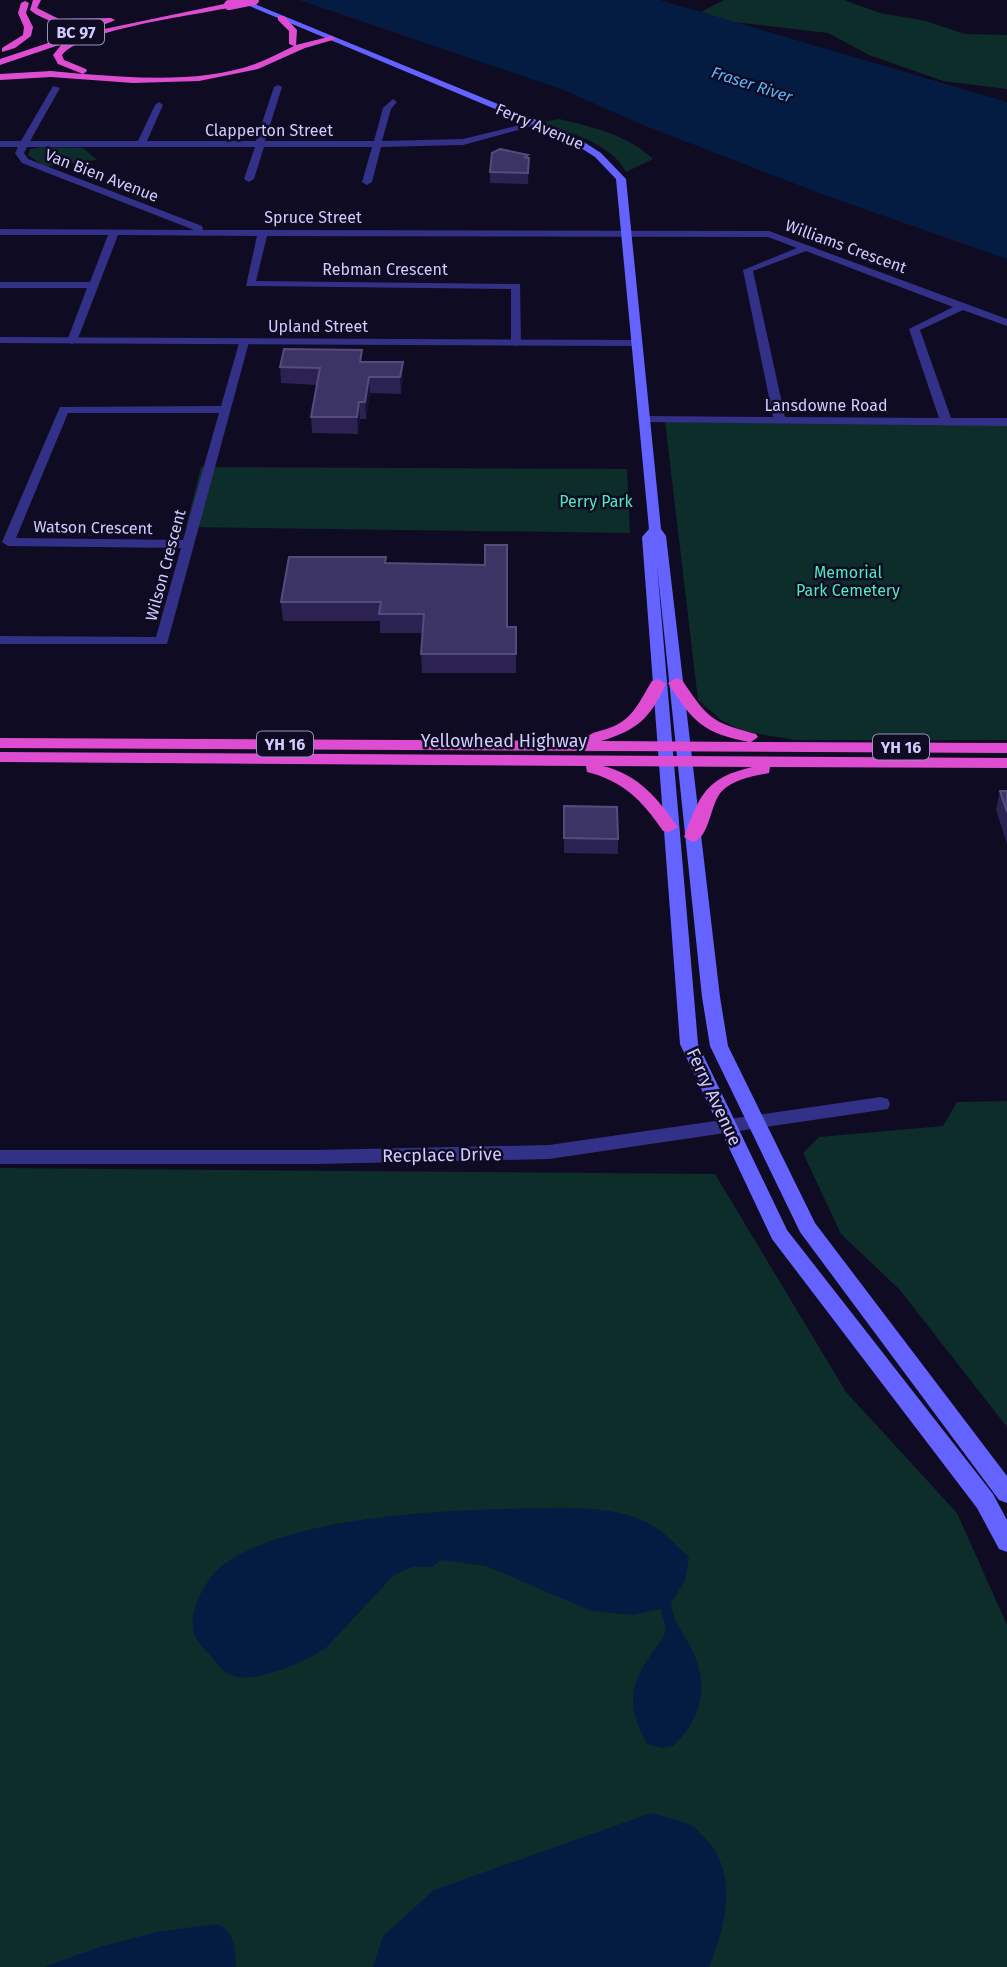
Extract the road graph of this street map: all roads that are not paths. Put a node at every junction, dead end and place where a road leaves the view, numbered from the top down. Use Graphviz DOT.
graph roads {
  1 [pos="28,0"];
  2 [pos="37,0"];
  3 [pos="239,0"];
  4 [pos="254,0"];
  5 [pos="226,2"];
  6 [pos="153,13"];
  7 [pos="281,18"];
  8 [pos="90,35"];
  9 [pos="329,38"];
  10 [pos="293,44"];
  11 [pos="0,54"];
  12 [pos="0,62"];
  13 [pos="0,77"];
  14 [pos="278,87"];
  15 [pos="56,88"];
  16 [pos="393,102"];
  17 [pos="159,105"];
  18 [pos="537,124"];
  19 [pos="0,144"];
  20 [pos="24,144"];
  21 [pos="141,144"];
  22 [pos="261,144"];
  23 [pos="379,144"];
  24 [pos="250,179"];
  25 [pos="367,182"];
  26 [pos="0,232"];
  27 [pos="114,232"];
  28 [pos="208,232"];
  29 [pos="262,233"];
  30 [pos="627,234"];
  31 [pos="806,248"];
  32 [pos="0,285"];
  33 [pos="95,285"];
  34 [pos="963,306"];
  35 [pos="1007,323"];
  36 [pos="0,340"];
  37 [pos="72,341"];
  38 [pos="244,342"];
  39 [pos="516,343"];
  40 [pos="637,344"];
  41 [pos="225,410"];
  42 [pos="644,420"];
  43 [pos="780,421"];
  44 [pos="946,422"];
  45 [pos="1007,422"];
  46 [pos="655,530"];
  47 [pos="188,544"];
  48 [pos="0,640"];
  49 [pos="676,683"];
  50 [pos="658,684"];
  51 [pos="0,743"];
  52 [pos="571,745"];
  53 [pos="1007,748"];
  54 [pos="663,753"];
  55 [pos="684,753"];
  56 [pos="799,754"];
  57 [pos="0,757"];
  58 [pos="554,761"];
  59 [pos="1007,762"];
  60 [pos="669,827"];
  61 [pos="694,837"];
  62 [pos="881,1104"];
  63 [pos="755,1121"];
  64 [pos="727,1125"];
  65 [pos="0,1157"];
  66 [pos="1007,1493"];
  67 [pos="1007,1542"];
  1 -- 11 [label="highway"];
  2 -- 6 [label="highway"];
  3 -- 7 [label="main road, Ferry Avenue"];
  4 -- 5 [label="highway, BC 97, bridge"];
  5 -- 6 [label="highway, BC 97"];
  5 -- 8 [label="highway, BC 97"];
  6 -- 11 [label="highway, BC 97"];
  7 -- 9 [label="main road, Ferry Avenue"];
  7 -- 10 [label="highway"];
  8 -- 10 [label="highway"];
  8 -- 12 [label="highway, BC 97"];
  9 -- 10 [label="highway"];
  9 -- 13 [label="highway"];
  9 -- 18 [label="main road, Ferry Avenue"];
  14 -- 22 [label="street"];
  15 -- 20 [label="street, Van Bien Avenue"];
  16 -- 23 [label="street"];
  17 -- 21 [label="street"];
  18 -- 23 [label="street, Clapperton Street"];
  18 -- 30 [label="main road, Ferry Avenue"];
  19 -- 20 [label="street, Clapperton Street"];
  20 -- 21 [label="street, Clapperton Street"];
  20 -- 28 [label="street, Van Bien Avenue"];
  21 -- 22 [label="street, Clapperton Street"];
  22 -- 23 [label="street, Clapperton Street"];
  22 -- 24 [label="street"];
  23 -- 25 [label="street"];
  26 -- 27 [label="street, Spruce Street"];
  27 -- 28 [label="street, Spruce Street"];
  27 -- 33 [label="street"];
  28 -- 29 [label="street, Spruce Street"];
  29 -- 30 [label="street, Spruce Street"];
  29 -- 39 [label="street, Rebman Crescent"];
  30 -- 31 [label="street, Williams Crescent"];
  30 -- 40 [label="main road, Ferry Avenue"];
  31 -- 34 [label="street, Williams Crescent"];
  31 -- 43 [label="street"];
  32 -- 33 [label="street"];
  33 -- 37 [label="street"];
  34 -- 35 [label="street, Williams Crescent"];
  34 -- 44 [label="street"];
  36 -- 37 [label="street, Upland Street"];
  37 -- 38 [label="street, Upland Street"];
  38 -- 39 [label="street, Upland Street"];
  38 -- 41 [label="street, Wilson Crescent"];
  39 -- 40 [label="street, Upland Street"];
  40 -- 42 [label="main road, Ferry Avenue"];
  41 -- 47 [label="street, Wilson Crescent"];
  41 -- 47 [label="street, Watson Crescent"];
  42 -- 43 [label="street, Lansdowne Road"];
  42 -- 46 [label="main road, Ferry Avenue"];
  43 -- 44 [label="street, Lansdowne Road"];
  44 -- 45 [label="street, Lansdowne Road"];
  46 -- 49 [label="main road, Ferry Avenue"];
  46 -- 50 [label="main road, Ferry Avenue"];
  47 -- 48 [label="street, Wilson Crescent"];
  49 -- 55 [label="main road, Ferry Avenue"];
  49 -- 56 [label="highway"];
  50 -- 52 [label="highway"];
  50 -- 54 [label="main road, Ferry Avenue"];
  51 -- 52 [label="highway, Yellowhead Highway / YH 16"];
  52 -- 54 [label="highway, Yellowhead Highway / YH 16"];
  53 -- 56 [label="highway, Yellowhead Highway / YH 16"];
  54 -- 55 [label="highway, Yellowhead Highway / YH 16"];
  54 -- 58 [label="highway, Yellowhead Highway / YH 16"];
  54 -- 60 [label="main road, Ferry Avenue"];
  55 -- 56 [label="highway, Yellowhead Highway / YH 16"];
  55 -- 61 [label="main road, Ferry Avenue"];
  56 -- 59 [label="highway, Yellowhead Highway / YH 16"];
  56 -- 61 [label="highway"];
  57 -- 58 [label="highway, Yellowhead Highway / YH 16"];
  58 -- 60 [label="highway"];
  60 -- 64 [label="main road, Ferry Avenue"];
  61 -- 63 [label="main road, Ferry Avenue"];
  62 -- 63 [label="street, Recplace Drive"];
  63 -- 64 [label="street, Recplace Drive"];
  63 -- 66 [label="main road, Ferry Avenue"];
  64 -- 65 [label="street, Recplace Drive"];
  64 -- 67 [label="main road, Ferry Avenue"];
}
